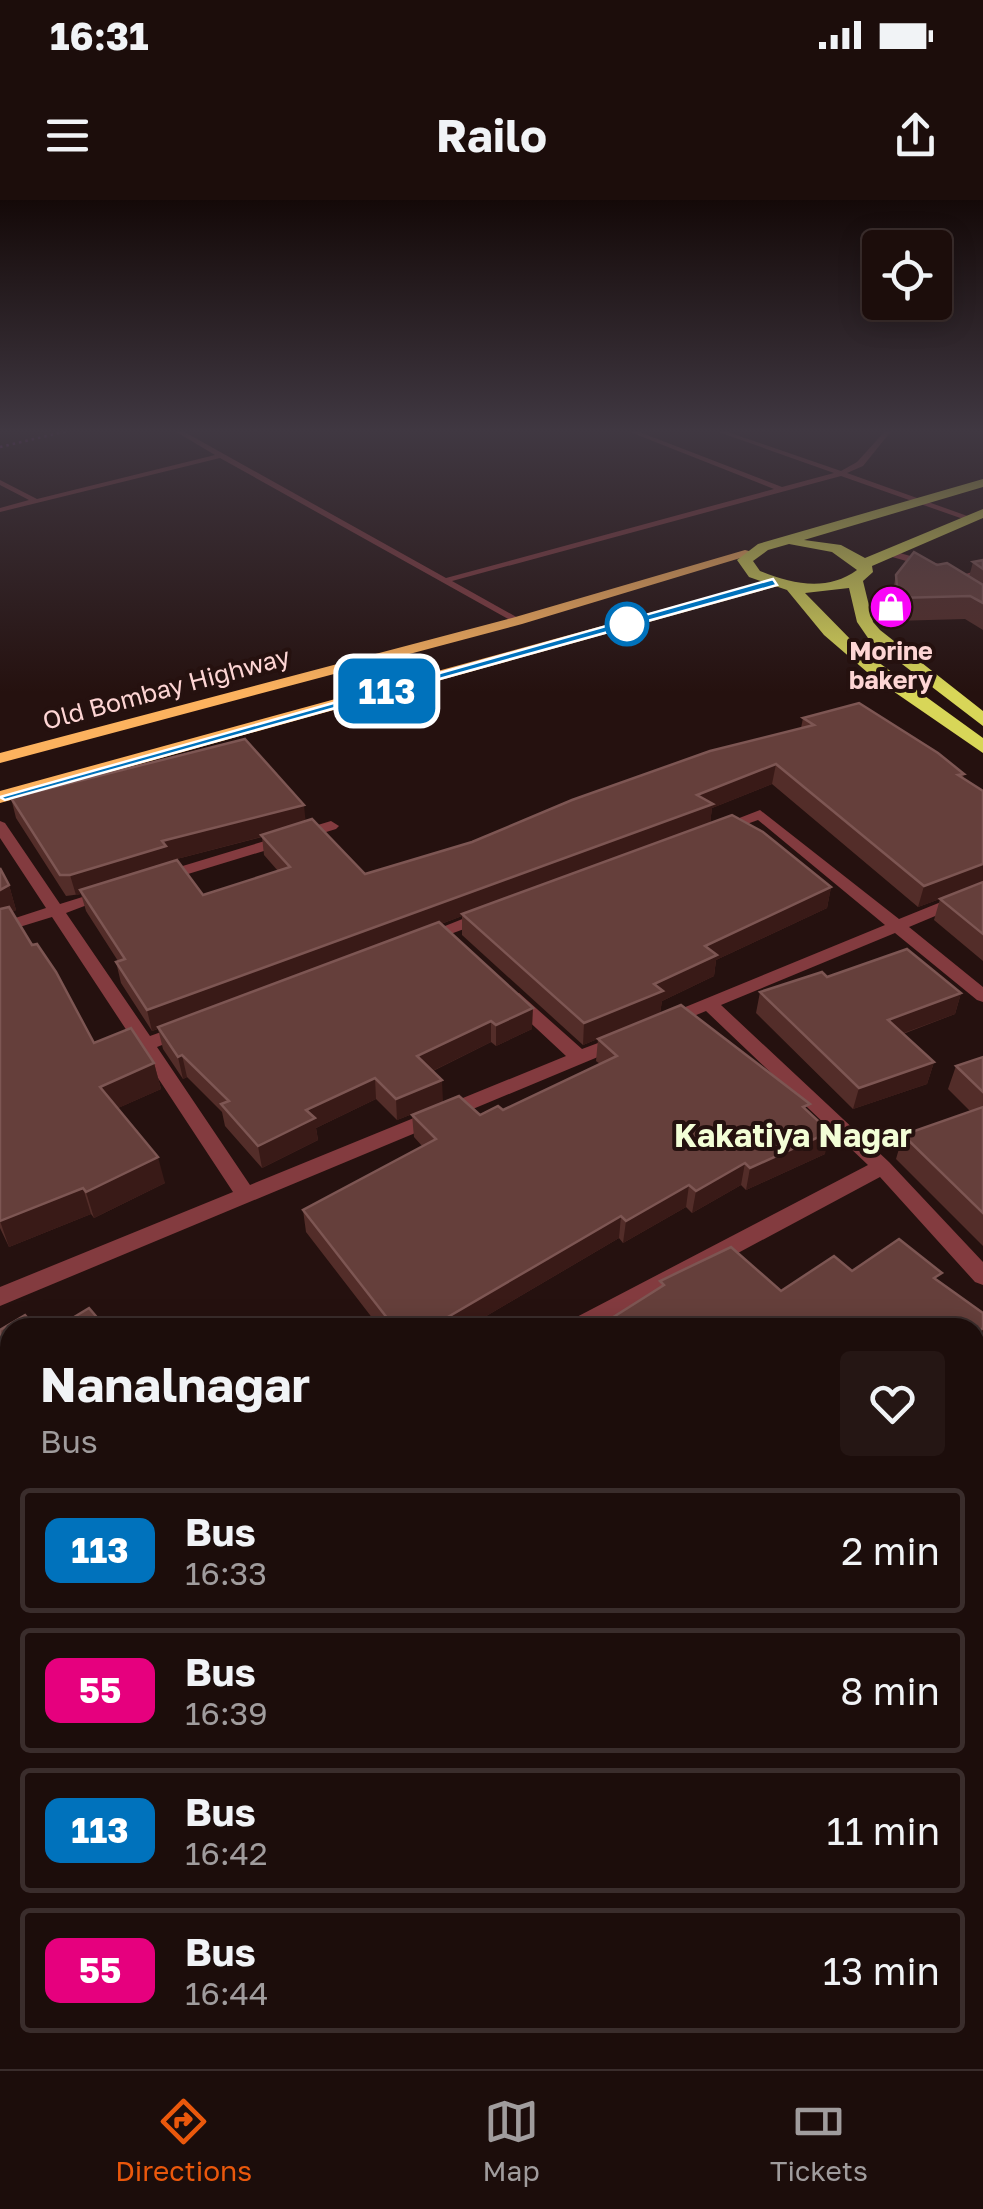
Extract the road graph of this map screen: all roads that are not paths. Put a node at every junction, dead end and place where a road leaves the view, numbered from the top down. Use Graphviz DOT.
graph roads {
  1 [pos="333,517"];
  2 [pos="681,517"];
  3 [pos="870,517"];
  4 [pos="973,517"];
  5 [pos="780,544"];
  6 [pos="750,553"];
  7 [pos="889,553"];
  8 [pos="864,564"];
  9 [pos="983,572"];
  10 [pos="965,578"];
  11 [pos="447,580"];
  12 [pos="855,582"];
  13 [pos="773,583"];
  14 [pos="793,587"];
  15 [pos="983,605"];
  16 [pos="516,622"];
  17 [pos="142,720"];
  18 [pos="983,720"];
  19 [pos="983,747"];
  20 [pos="164,752"];
  21 [pos="0,758"];
  22 [pos="0,797"];
  23 [pos="0,826"];
  24 [pos="332,826"];
  25 [pos="704,834"];
  26 [pos="145,883"];
  27 [pos="127,888"];
  28 [pos="983,890"];
  29 [pos="56,910"];
  30 [pos="498,910"];
  31 [pos="900,924"];
  32 [pos="0,928"];
  33 [pos="405,946"];
  34 [pos="497,982"];
  35 [pos="983,996"];
  36 [pos="709,1004"];
  37 [pos="201,1023"];
  38 [pos="146,1044"];
  39 [pos="579,1058"];
  40 [pos="882,1167"];
  41 [pos="246,1195"];
  42 [pos="983,1276"];
  43 [pos="0,1297"];
  44 [pos="596,1318"];
  1 -- 11 [label="lane"];
  2 -- 11 [label="lane"];
  3 -- 5 [label="highway"];
  4 -- 7 [label="highway"];
  5 -- 6 [label="highway"];
  5 -- 8 [label="highway"];
  6 -- 13 [label="highway"];
  6 -- 16 [label="main road, Old Bombay Highway"];
  7 -- 8 [label="highway"];
  7 -- 10 [label="street"];
  8 -- 12 [label="highway"];
  9 -- 10 [label="street"];
  10 -- 15 [label="street"];
  11 -- 16 [label="lane"];
  12 -- 14 [label="highway"];
  12 -- 18 [label="highway"];
  13 -- 14 [label="highway"];
  13 -- 20 [label="main road"];
  14 -- 19 [label="highway"];
  16 -- 17 [label="main road, Old Bombay Highway"];
  17 -- 20 [label="main road"];
  17 -- 21 [label="main road, Old Bombay Highway"];
  20 -- 22 [label="main road"];
  23 -- 29 [label="street"];
  24 -- 26 [label="street"];
  25 -- 31 [label="street"];
  27 -- 29 [label="street"];
  28 -- 31 [label="street"];
  29 -- 32 [label="street"];
  29 -- 38 [label="street"];
  30 -- 33 [label="street"];
  31 -- 35 [label="street"];
  31 -- 36 [label="street"];
  34 -- 39 [label="street"];
  36 -- 39 [label="street"];
  36 -- 40 [label="street"];
  37 -- 38 [label="street"];
  38 -- 41 [label="street"];
  39 -- 41 [label="street"];
  40 -- 42 [label="street"];
  40 -- 44 [label="street"];
  41 -- 43 [label="street"];
}
